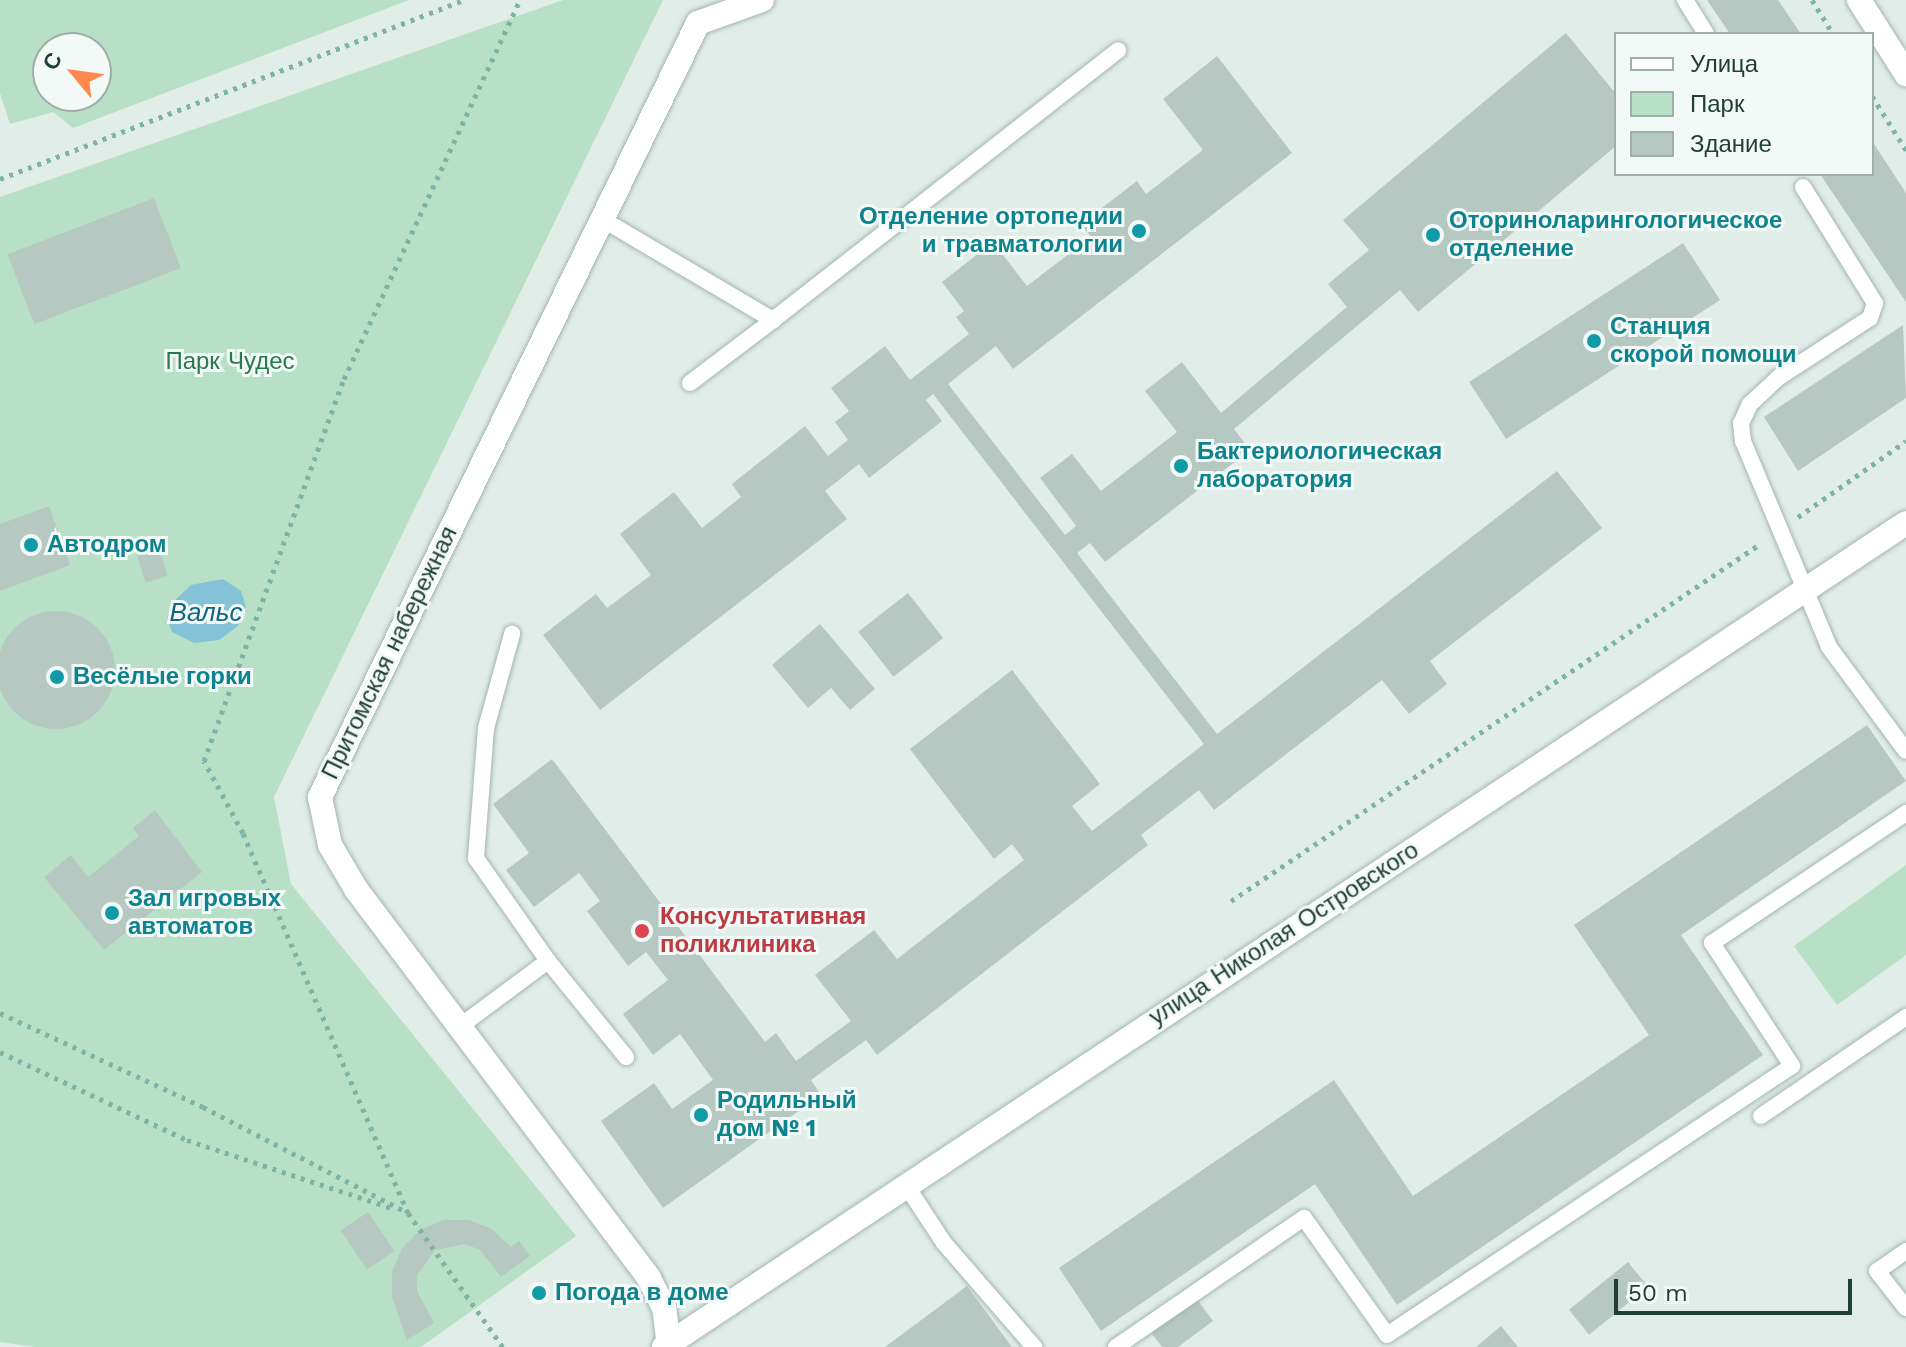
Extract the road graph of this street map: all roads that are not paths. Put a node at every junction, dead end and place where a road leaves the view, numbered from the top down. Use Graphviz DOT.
graph roads {
  1 [pos="762,0"];
  2 [pos="1685,0"];
  3 [pos="1859,0"];
  4 [pos="1705,32"];
  5 [pos="1118,50"];
  6 [pos="1906,74"];
  7 [pos="1803,187"];
  8 [pos="602,219"];
  9 [pos="773,320"];
  10 [pos="690,383"];
  11 [pos="1906,523"];
  12 [pos="1808,588"];
  13 [pos="512,634"];
  14 [pos="1906,751"];
  15 [pos="1906,813"];
  16 [pos="548,961"];
  17 [pos="1906,1017"];
  18 [pos="459,1027"];
  19 [pos="626,1057"];
  20 [pos="1761,1116"];
  21 [pos="906,1185"];
  22 [pos="1906,1251"];
  23 [pos="1906,1308"];
  24 [pos="667,1346"];
  25 [pos="1034,1347"];
  26 [pos="1116,1347"];
  1 -- 8 [label="street, Притомская набережная"];
  2 -- 4 [label="lane"];
  3 -- 6 [label="street"];
  5 -- 9 [label="lane"];
  7 -- 12 [label="lane"];
  8 -- 9 [label="lane"];
  8 -- 18 [label="street, Притомская набережная"];
  9 -- 10 [label="lane"];
  11 -- 12 [label="street, улица Николая Островского"];
  12 -- 14 [label="lane"];
  12 -- 21 [label="street, улица Николая Островского"];
  13 -- 16 [label="lane"];
  15 -- 26 [label="lane"];
  16 -- 18 [label="lane"];
  16 -- 19 [label="lane"];
  17 -- 20 [label="lane"];
  18 -- 24 [label="street, Притомская набережная"];
  21 -- 24 [label="street, улица Николая Островского"];
  21 -- 25 [label="lane"];
  22 -- 23 [label="lane"];
}
